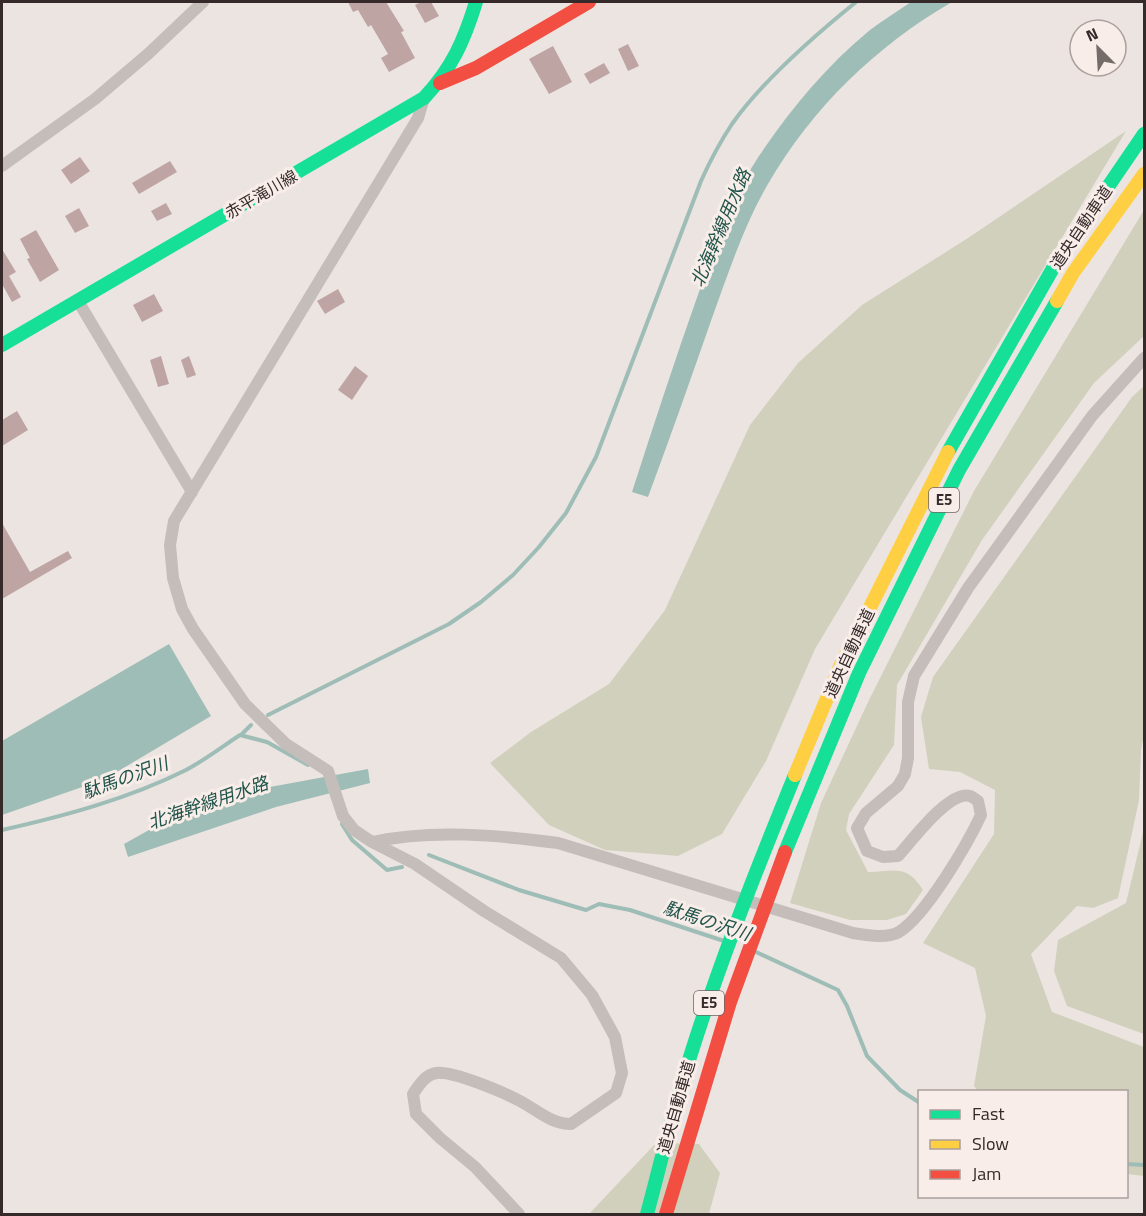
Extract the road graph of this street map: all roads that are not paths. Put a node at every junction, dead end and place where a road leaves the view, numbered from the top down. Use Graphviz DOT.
graph roads {
  1 [pos="203,2"];
  2 [pos="476,2"];
  3 [pos="589,2"];
  4 [pos="438,84"];
  5 [pos="424,98"];
  6 [pos="1144,134"];
  7 [pos="2,166"];
  8 [pos="1144,175"];
  9 [pos="78,301"];
  10 [pos="2,345"];
  11 [pos="1144,358"];
  12 [pos="192,492"];
  13 [pos="372,842"];
  14 [pos="519,1215"];
  15 [pos="647,1215"];
  16 [pos="666,1215"];
  1 -- 7 [label="street"];
  2 -- 4 [label="main road, 赤平滝川線"];
  3 -- 4 [label="main road"];
  4 -- 5 [label="main road, 赤平滝川線"];
  5 -- 9 [label="main road, 赤平滝川線"];
  5 -- 12 [label="street"];
  6 -- 15 [label="main road, 道央自動車道 / E5"];
  8 -- 16 [label="main road, 道央自動車道 / E5"];
  9 -- 10 [label="main road, 赤平滝川線"];
  9 -- 12 [label="street"];
  11 -- 13 [label="street"];
  12 -- 13 [label="street"];
  13 -- 14 [label="street"];
}
